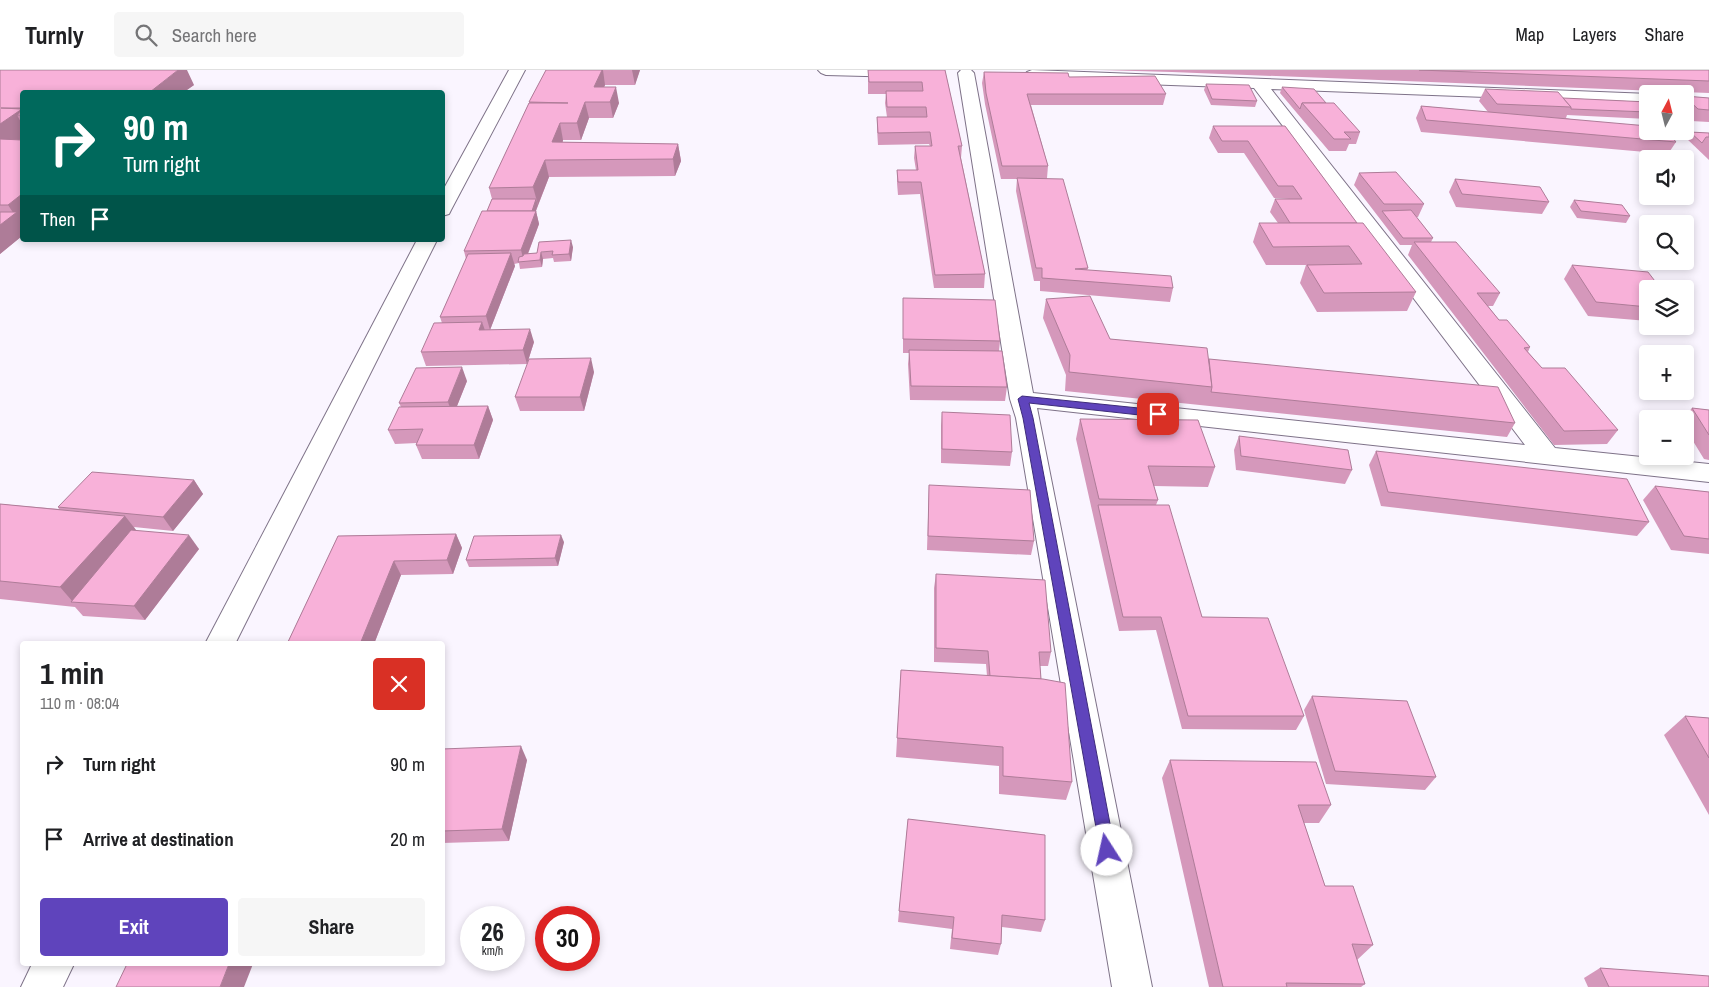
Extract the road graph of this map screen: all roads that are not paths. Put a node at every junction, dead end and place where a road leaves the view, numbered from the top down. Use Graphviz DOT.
graph roads {
  1 [pos="517,70"];
  2 [pos="826,70"];
  3 [pos="919,72"];
  4 [pos="966,73"];
  5 [pos="1015,75"];
  6 [pos="1258,84"];
  7 [pos="1639,98"];
  8 [pos="445,204"];
  9 [pos="426,242"];
  10 [pos="1022,399"];
  11 [pos="1546,454"];
  12 [pos="1709,473"];
  13 [pos="222,641"];
  14 [pos="53,966"];
  15 [pos="42,987"];
  16 [pos="1132,987"];
  1 -- 8 [label="street"];
  2 -- 3 [label="street"];
  4 -- 10 [label="street"];
  5 -- 6 [label="street"];
  6 -- 7 [label="street"];
  6 -- 11 [label="street"];
  9 -- 13 [label="street"];
  10 -- 11 [label="street"];
  10 -- 16 [label="street"];
  11 -- 12 [label="street"];
  14 -- 15 [label="street"];
}
